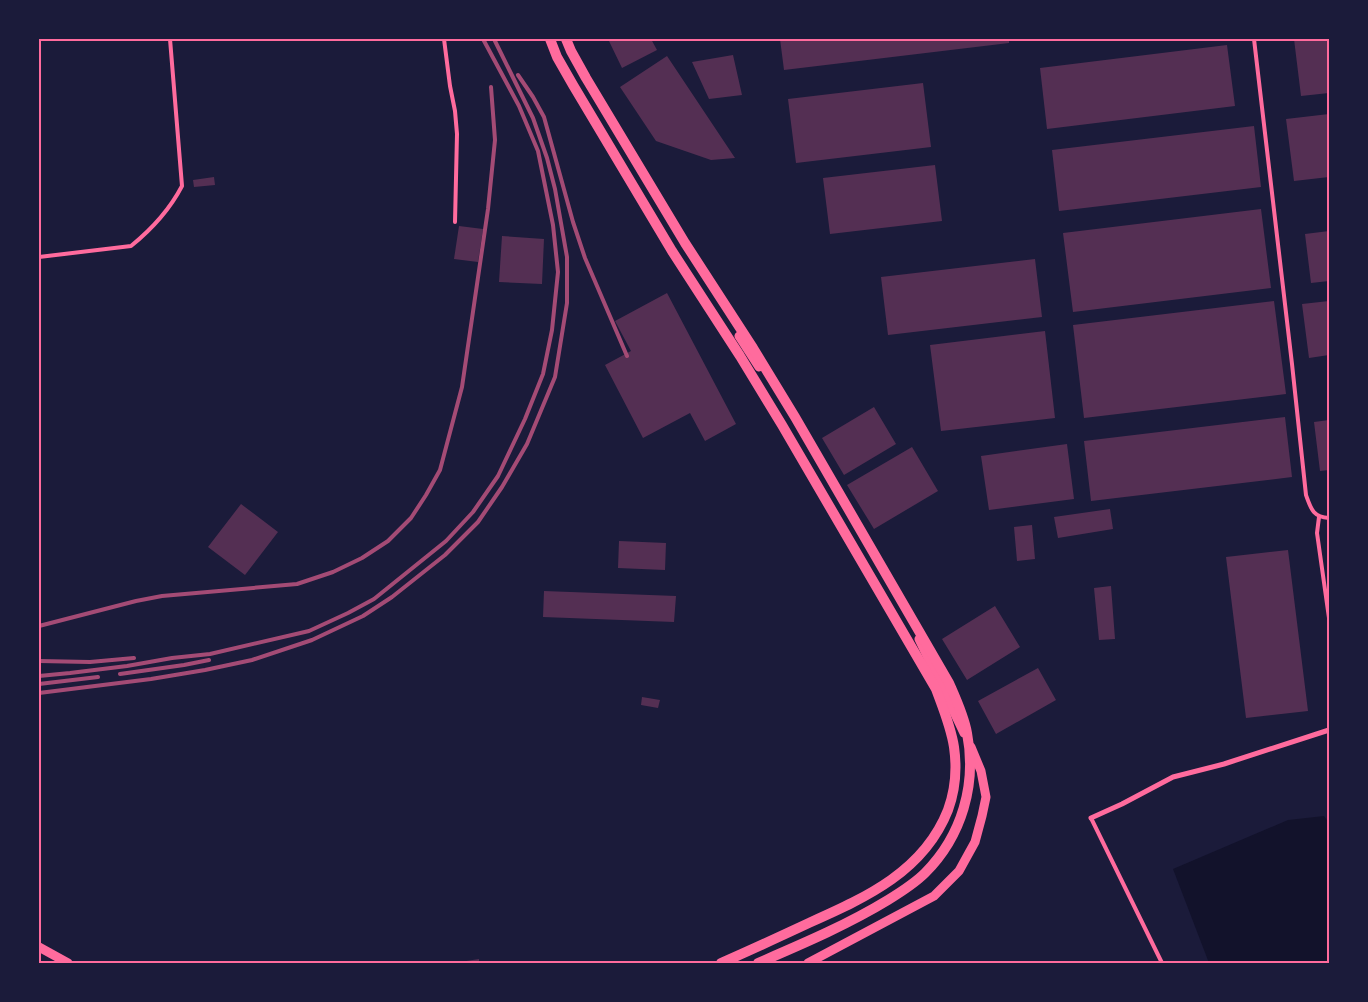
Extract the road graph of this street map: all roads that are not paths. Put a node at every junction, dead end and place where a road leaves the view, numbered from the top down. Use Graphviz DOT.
graph roads {
  1 [pos="170,39"];
  2 [pos="444,39"];
  3 [pos="550,39"];
  4 [pos="567,39"];
  5 [pos="1254,39"];
  6 [pos="455,222"];
  7 [pos="39,256"];
  8 [pos="1319,517"];
  9 [pos="1329,518"];
  10 [pos="1329,618"];
  11 [pos="1329,730"];
  12 [pos="1091,818"];
  13 [pos="39,947"];
  14 [pos="68,963"];
  15 [pos="721,963"];
  16 [pos="758,963"];
  17 [pos="808,963"];
  18 [pos="1162,963"];
  1 -- 7 [label="lane"];
  2 -- 6 [label="lane"];
  3 -- 15 [label="main road"];
  4 -- 16 [label="main road"];
  4 -- 17 [label="street"];
  5 -- 8 [label="lane"];
  8 -- 9 [label="lane"];
  8 -- 10 [label="lane"];
  11 -- 12 [label="street"];
  12 -- 18 [label="lane"];
  13 -- 14 [label="street"];
}
